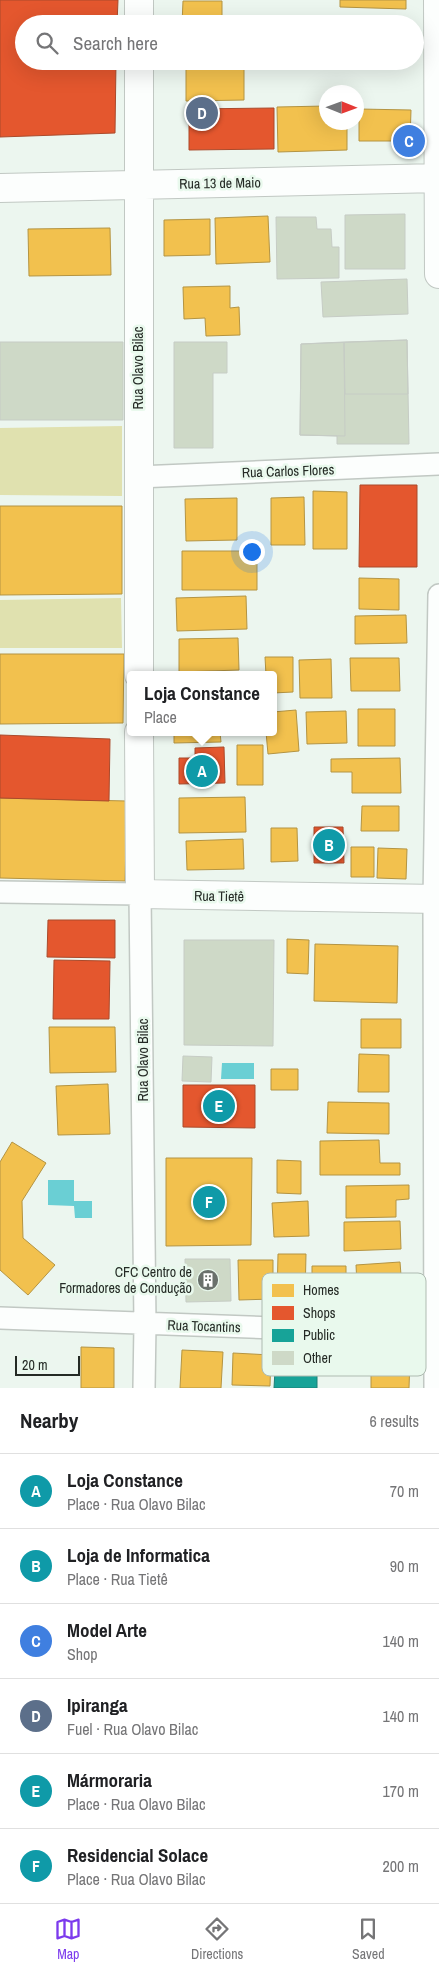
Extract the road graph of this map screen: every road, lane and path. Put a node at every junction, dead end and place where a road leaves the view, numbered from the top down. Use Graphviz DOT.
graph roads {
  1 [pos="139,0"];
  2 [pos="438,0"];
  3 [pos="139,15"];
  4 [pos="139,70"];
  5 [pos="438,178"];
  6 [pos="139,185"];
  7 [pos="0,188"];
  8 [pos="439,274"];
  9 [pos="439,464"];
  10 [pos="138,477"];
  11 [pos="439,595"];
  12 [pos="139,671"];
  13 [pos="139,736"];
  14 [pos="0,892"];
  15 [pos="140,894"];
  16 [pos="436,899"];
  17 [pos="0,1318"];
  18 [pos="145,1324"];
  19 [pos="262,1328"];
  20 [pos="437,1334"];
  21 [pos="144,1388"];
  22 [pos="435,1388"];
  1 -- 3 [label="main road"];
  2 -- 5 [label="main road"];
  4 -- 6 [label="main road, Rua Olavo Bilac"];
  5 -- 6 [label="main road, Rua 13 de Maio"];
  5 -- 8 [label="main road"];
  6 -- 7 [label="main road, Rua 13 de Maio"];
  6 -- 10 [label="main road, Rua Olavo Bilac"];
  9 -- 10 [label="street, Rua Carlos Flores"];
  10 -- 12 [label="main road, Rua Olavo Bilac"];
  11 -- 16 [label="street"];
  13 -- 15 [label="main road, Rua Olavo Bilac"];
  14 -- 15 [label="street, Rua Tietê"];
  15 -- 16 [label="main road, Rua Tietê"];
  15 -- 18 [label="street, Rua Olavo Bilac"];
  16 -- 20 [label="street"];
  17 -- 18 [label="street, Rua Tocantins"];
  18 -- 19 [label="street, Rua Tocantins"];
  18 -- 21 [label="street, Rua Olavo Bilac"];
  20 -- 22 [label="street"];
}
